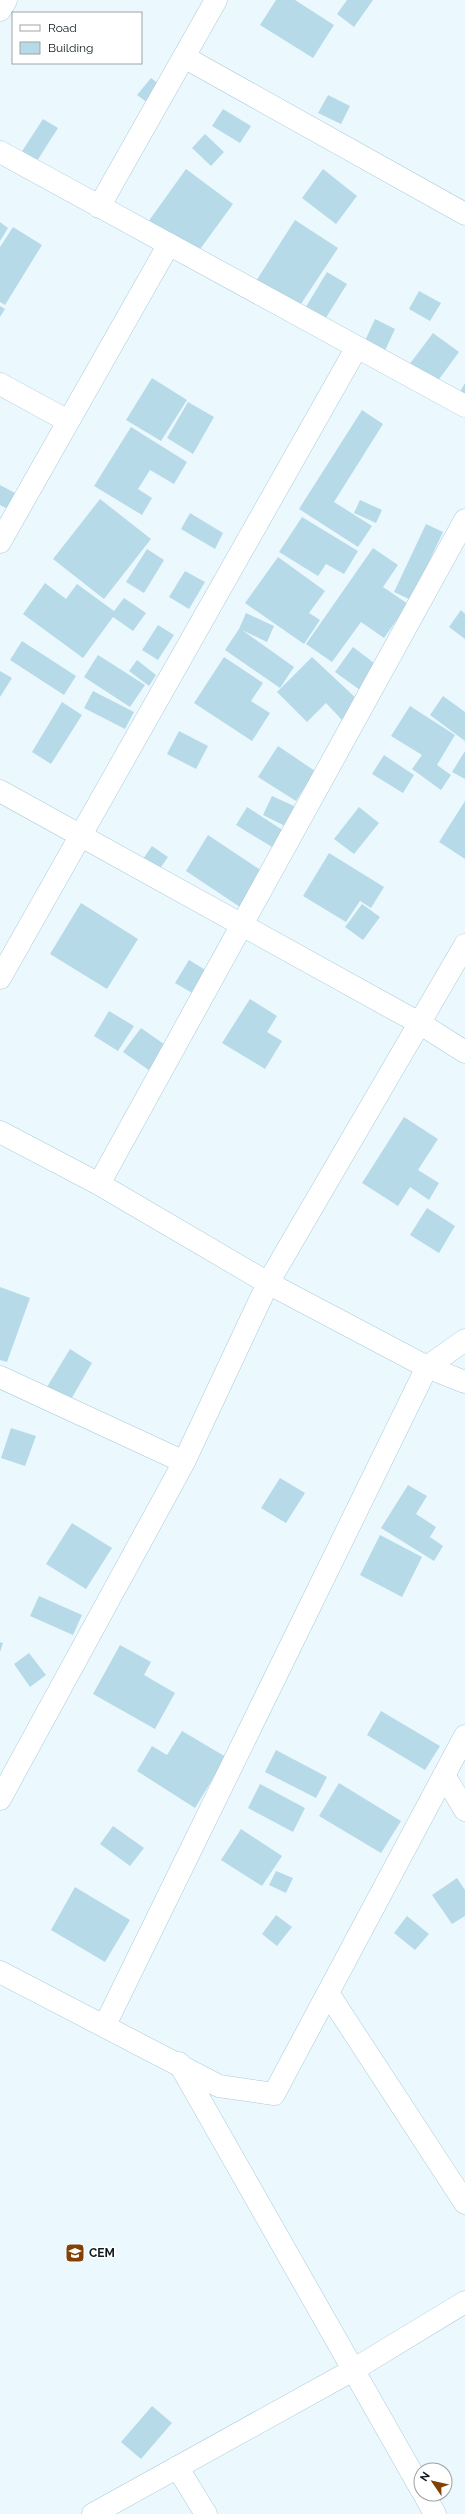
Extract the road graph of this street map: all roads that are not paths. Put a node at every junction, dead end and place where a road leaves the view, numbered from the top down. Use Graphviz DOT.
graph roads {
  1 [pos="6,0"];
  2 [pos="216,0"];
  3 [pos="0,10"];
  4 [pos="184,57"];
  5 [pos="0,152"];
  6 [pos="99,207"];
  7 [pos="465,214"];
  8 [pos="169,244"];
  9 [pos="357,347"];
  10 [pos="0,384"];
  11 [pos="465,406"];
  12 [pos="68,421"];
  13 [pos="465,520"];
  14 [pos="0,542"];
  15 [pos="0,791"];
  16 [pos="81,836"];
  17 [pos="242,924"];
  18 [pos="465,945"];
  19 [pos="0,978"];
  20 [pos="421,1024"];
  21 [pos="465,1052"];
  22 [pos="0,1132"];
  23 [pos="99,1184"];
  24 [pos="268,1283"];
  25 [pos="465,1340"];
  26 [pos="427,1367"];
  27 [pos="0,1377"];
  28 [pos="465,1382"];
  29 [pos="184,1462"];
  30 [pos="465,1736"];
  31 [pos="444,1775"];
  32 [pos="0,1799"];
  33 [pos="465,1810"];
  34 [pos="0,1972"];
  35 [pos="328,1993"];
  36 [pos="105,2025"];
  37 [pos="179,2063"];
  38 [pos="465,2203"];
  39 [pos="465,2302"];
  40 [pos="353,2370"];
  41 [pos="177,2468"];
  42 [pos="413,2476"];
  43 [pos="428,2502"];
  44 [pos="93,2514"];
  45 [pos="206,2514"];
  46 [pos="435,2514"];
  1 -- 3 [label="street"];
  2 -- 4 [label="street"];
  4 -- 6 [label="street"];
  4 -- 7 [label="street"];
  5 -- 6 [label="street"];
  6 -- 8 [label="street"];
  8 -- 9 [label="street"];
  8 -- 12 [label="street"];
  9 -- 11 [label="street"];
  9 -- 16 [label="street"];
  10 -- 12 [label="street"];
  12 -- 14 [label="street"];
  13 -- 17 [label="street"];
  15 -- 16 [label="street"];
  16 -- 17 [label="street"];
  16 -- 19 [label="street"];
  17 -- 20 [label="street"];
  17 -- 23 [label="street"];
  18 -- 20 [label="street"];
  20 -- 21 [label="street"];
  20 -- 24 [label="street"];
  22 -- 23 [label="street"];
  23 -- 24 [label="street"];
  24 -- 26 [label="street"];
  24 -- 29 [label="street"];
  25 -- 26 [label="street"];
  26 -- 28 [label="street"];
  26 -- 36 [label="street"];
  27 -- 29 [label="street"];
  29 -- 32 [label="street"];
  30 -- 31 [label="street"];
  31 -- 33 [label="street"];
  31 -- 35 [label="street"];
  34 -- 36 [label="street"];
  35 -- 37 [label="street"];
  35 -- 38 [label="street"];
  36 -- 37 [label="street"];
  37 -- 40 [label="street"];
  39 -- 40 [label="street"];
  40 -- 41 [label="street"];
  40 -- 42 [label="street"];
  41 -- 44 [label="street"];
  41 -- 45 [label="street"];
  43 -- 46 [label="street"];
}
